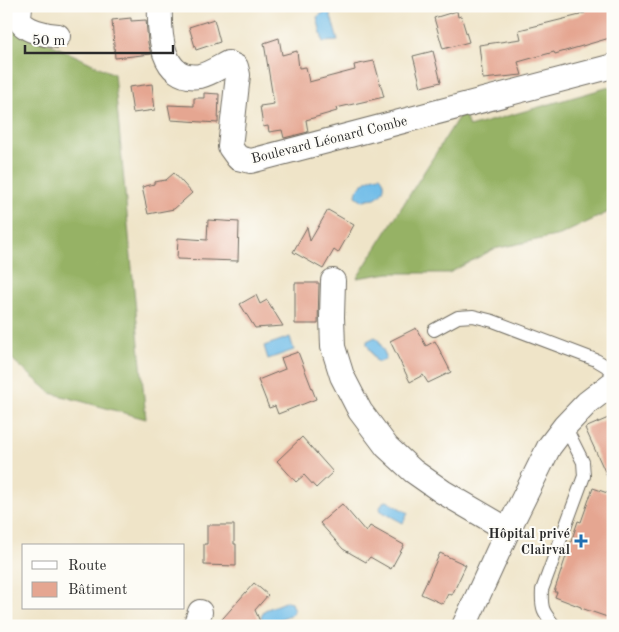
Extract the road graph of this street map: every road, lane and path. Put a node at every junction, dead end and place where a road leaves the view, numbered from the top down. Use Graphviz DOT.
graph roads {
  1 [pos="20,6"];
  2 [pos="160,6"];
  3 [pos="58,36"];
  4 [pos="613,66"];
  5 [pos="332,280"];
  6 [pos="434,330"];
  7 [pos="613,374"];
  8 [pos="613,383"];
  9 [pos="566,426"];
  10 [pos="508,530"];
  11 [pos="464,626"];
  12 [pos="555,626"];
  1 -- 3 [label="street"];
  2 -- 4 [label="street, Boulevard Léonard Combe"];
  5 -- 10 [label="street"];
  6 -- 7 [label="lane"];
  8 -- 9 [label="street"];
  9 -- 10 [label="street"];
  9 -- 12 [label="lane"];
  10 -- 11 [label="street"];
}
